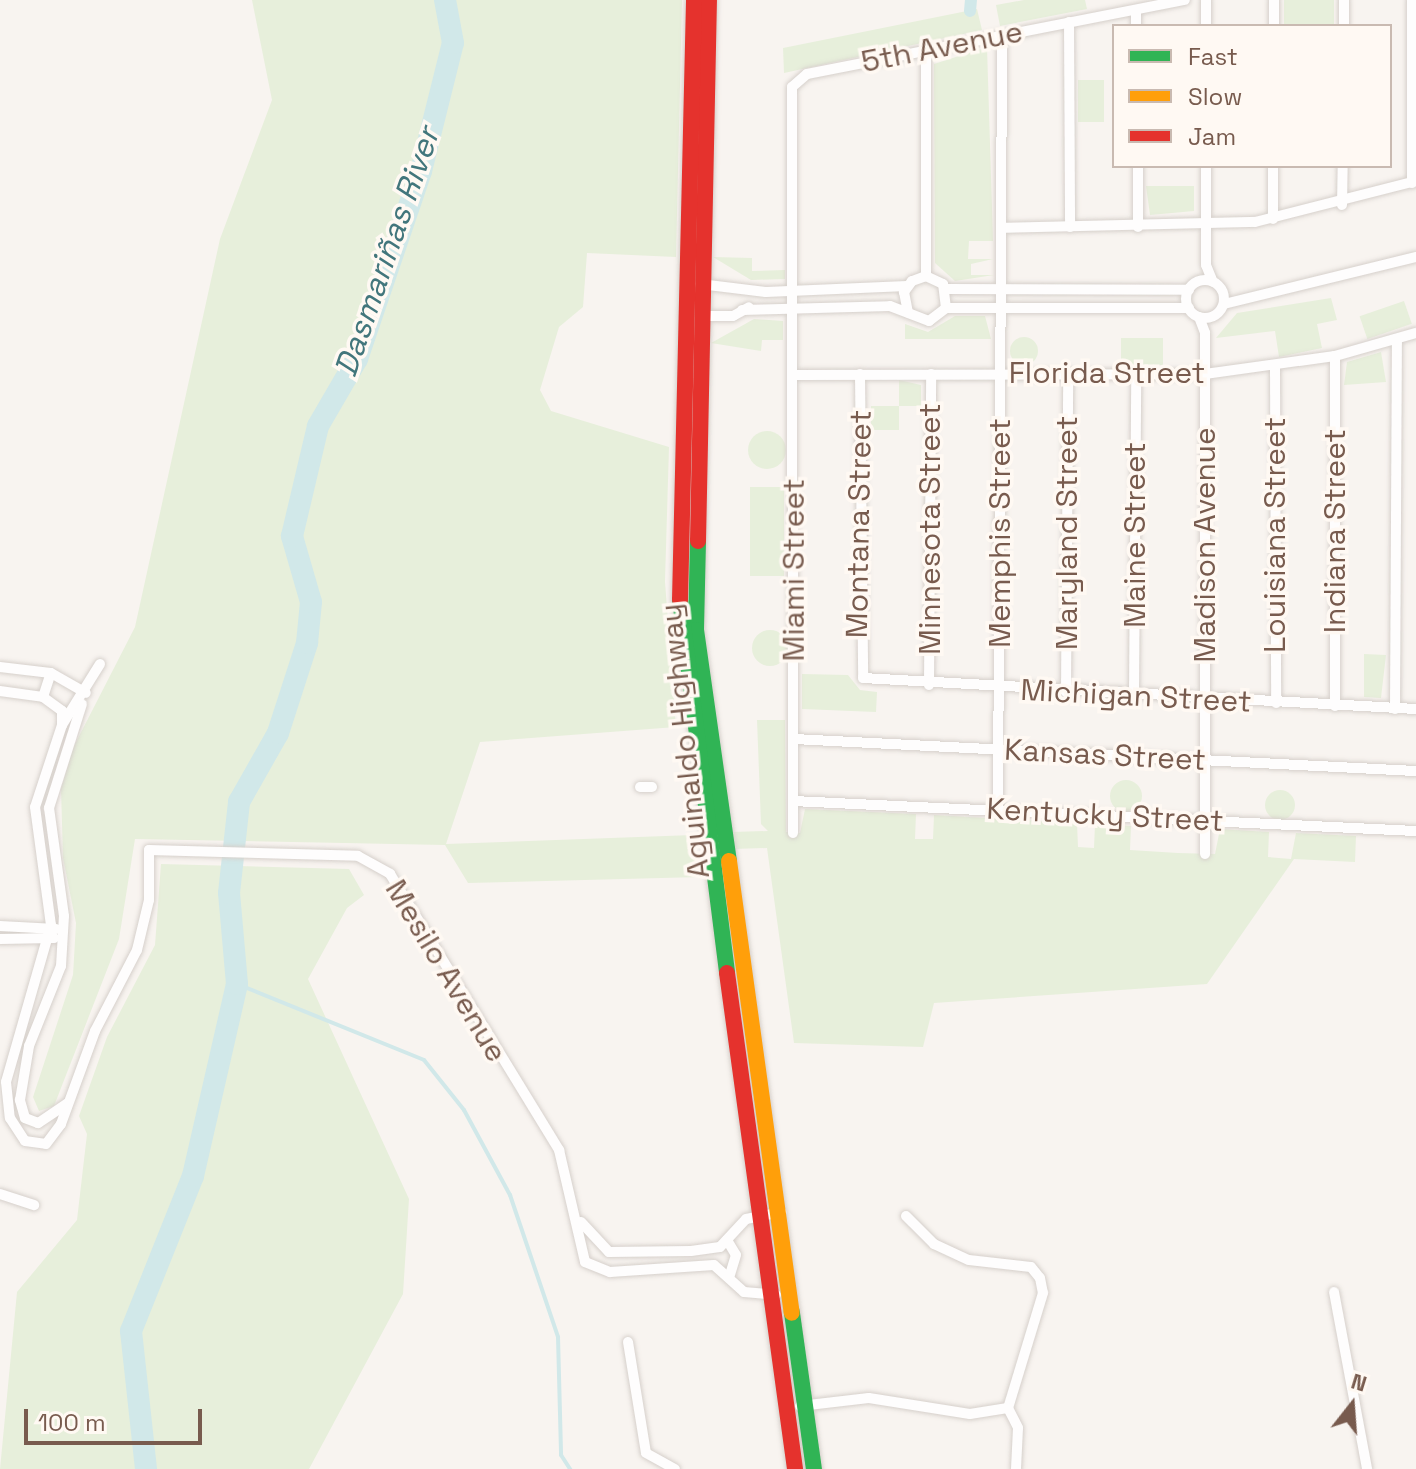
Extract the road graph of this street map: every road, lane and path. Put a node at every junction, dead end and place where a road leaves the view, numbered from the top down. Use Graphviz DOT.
graph roads {
  1 [pos="694,0"];
  2 [pos="709,0"];
  3 [pos="1185,0"];
  4 [pos="1206,0"];
  5 [pos="1274,0"];
  6 [pos="1344,0"];
  7 [pos="1412,0"];
  8 [pos="1136,10"];
  9 [pos="1069,22"];
  10 [pos="1136,24"];
  11 [pos="1206,24"];
  12 [pos="1274,24"];
  13 [pos="1344,24"];
  14 [pos="1002,35"];
  15 [pos="926,51"];
  16 [pos="796,81"];
  17 [pos="1138,168"];
  18 [pos="1206,168"];
  19 [pos="1273,168"];
  20 [pos="1343,168"];
  21 [pos="1414,182"];
  22 [pos="1342,205"];
  23 [pos="1273,219"];
  24 [pos="1206,226"];
  25 [pos="1070,227"];
  26 [pos="1138,227"];
  27 [pos="1001,228"];
  28 [pos="1416,257"];
  29 [pos="1206,265"];
  30 [pos="926,276"];
  31 [pos="1198,282"];
  32 [pos="1213,282"];
  33 [pos="694,284"];
  34 [pos="907,286"];
  35 [pos="946,289"];
  36 [pos="1189,290"];
  37 [pos="742,291"];
  38 [pos="1001,291"];
  39 [pos="794,292"];
  40 [pos="1224,298"];
  41 [pos="1001,305"];
  42 [pos="795,308"];
  43 [pos="946,308"];
  44 [pos="1189,308"];
  45 [pos="742,310"];
  46 [pos="908,313"];
  47 [pos="694,316"];
  48 [pos="1199,317"];
  49 [pos="1211,317"];
  50 [pos="1205,333"];
  51 [pos="1416,333"];
  52 [pos="1397,339"];
  53 [pos="1335,356"];
  54 [pos="1275,367"];
  55 [pos="1001,373"];
  56 [pos="1068,373"];
  57 [pos="860,374"];
  58 [pos="931,374"];
  59 [pos="1136,374"];
  60 [pos="1205,374"];
  61 [pos="794,375"];
  62 [pos="100,664"];
  63 [pos="0,667"];
  64 [pos="51,673"];
  65 [pos="859,673"];
  66 [pos="929,685"];
  67 [pos="999,689"];
  68 [pos="0,691"];
  69 [pos="1066,692"];
  70 [pos="86,693"];
  71 [pos="1134,696"];
  72 [pos="43,697"];
  73 [pos="1205,700"];
  74 [pos="1276,703"];
  75 [pos="1335,706"];
  76 [pos="1395,709"];
  77 [pos="1416,709"];
  78 [pos="62,725"];
  79 [pos="794,739"];
  80 [pos="998,750"];
  81 [pos="1205,760"];
  82 [pos="1416,771"];
  83 [pos="793,801"];
  84 [pos="998,809"];
  85 [pos="1205,820"];
  86 [pos="1416,831"];
  87 [pos="793,833"];
  88 [pos="1205,854"];
  89 [pos="51,925"];
  90 [pos="0,926"];
  91 [pos="64,935"];
  92 [pos="0,939"];
  93 [pos="49,939"];
  94 [pos="73,1099"];
  95 [pos="0,1194"];
  96 [pos="34,1205"];
  97 [pos="773,1213"];
  98 [pos="906,1216"];
  99 [pos="581,1222"];
  100 [pos="727,1240"];
  101 [pos="691,1251"];
  102 [pos="691,1265"];
  103 [pos="730,1275"];
  104 [pos="1334,1292"];
  105 [pos="794,1294"];
  106 [pos="775,1295"];
  107 [pos="628,1342"];
  108 [pos="809,1405"];
  109 [pos="791,1407"];
  110 [pos="1008,1408"];
  111 [pos="675,1469"];
  112 [pos="795,1469"];
  113 [pos="814,1469"];
  114 [pos="1016,1469"];
  115 [pos="1367,1469"];
  1 -- 33 [label="main road, Aguinaldo Highway"];
  2 -- 33 [label="main road, Aguinaldo Highway"];
  3 -- 8 [label="street, 5th Avenue"];
  4 -- 11 [label="street"];
  5 -- 12 [label="street"];
  6 -- 13 [label="street"];
  7 -- 21 [label="street"];
  8 -- 9 [label="street, 5th Avenue"];
  8 -- 10 [label="street"];
  9 -- 14 [label="street, 5th Avenue"];
  9 -- 25 [label="street"];
  14 -- 15 [label="street, 5th Avenue"];
  14 -- 27 [label="street, Memphis Street"];
  15 -- 16 [label="street, 5th Avenue"];
  15 -- 30 [label="street"];
  16 -- 39 [label="street, Miami Street"];
  17 -- 26 [label="street"];
  18 -- 24 [label="street"];
  19 -- 23 [label="street"];
  20 -- 22 [label="street"];
  21 -- 22 [label="street"];
  22 -- 23 [label="street"];
  23 -- 24 [label="street"];
  24 -- 26 [label="street"];
  24 -- 29 [label="street"];
  25 -- 26 [label="street"];
  25 -- 27 [label="street"];
  27 -- 38 [label="street, Memphis Street"];
  28 -- 40 [label="street"];
  29 -- 31 [label="street"];
  29 -- 32 [label="street"];
  30 -- 34 [label="street"];
  30 -- 35 [label="street"];
  31 -- 32 [label="street"];
  31 -- 36 [label="street"];
  32 -- 40 [label="street"];
  33 -- 37 [label="street"];
  33 -- 47 [label="main road, Aguinaldo Highway"];
  34 -- 39 [label="street"];
  34 -- 46 [label="street"];
  35 -- 38 [label="street"];
  35 -- 43 [label="street"];
  36 -- 38 [label="street"];
  36 -- 44 [label="street"];
  37 -- 39 [label="street"];
  37 -- 45 [label="street"];
  38 -- 41 [label="street, Memphis Street"];
  39 -- 42 [label="street, Miami Street"];
  40 -- 49 [label="street"];
  41 -- 43 [label="street"];
  41 -- 44 [label="street"];
  41 -- 55 [label="street, Memphis Street"];
  42 -- 45 [label="street"];
  42 -- 45 [label="street"];
  42 -- 46 [label="street"];
  42 -- 61 [label="street, Miami Street"];
  43 -- 46 [label="street"];
  44 -- 48 [label="street"];
  45 -- 47 [label="street"];
  47 -- 97 [label="main road, Aguinaldo Highway"];
  48 -- 49 [label="street"];
  48 -- 50 [label="street, Madison Avenue"];
  49 -- 50 [label="street, Madison Avenue"];
  50 -- 60 [label="street, Madison Avenue"];
  51 -- 52 [label="street, Florida Street"];
  52 -- 53 [label="street, Florida Street"];
  52 -- 76 [label="street"];
  53 -- 54 [label="street, Florida Street"];
  53 -- 75 [label="street, Indiana Street"];
  54 -- 60 [label="street, Florida Street"];
  54 -- 74 [label="street, Louisiana Street"];
  55 -- 56 [label="street, Florida Street"];
  55 -- 58 [label="street, Florida Street"];
  55 -- 67 [label="street, Memphis Street"];
  56 -- 59 [label="street, Florida Street"];
  56 -- 69 [label="street, Maryland Street"];
  57 -- 58 [label="street, Florida Street"];
  57 -- 61 [label="street, Florida Street"];
  57 -- 65 [label="street, Montana Street"];
  58 -- 66 [label="street, Minnesota Street"];
  59 -- 60 [label="street, Florida Street"];
  59 -- 71 [label="street, Maine Street"];
  60 -- 73 [label="street, Madison Avenue"];
  61 -- 79 [label="street, Miami Street"];
  62 -- 70 [label="street, Mesilo Avenue"];
  63 -- 64 [label="street"];
  64 -- 70 [label="street"];
  64 -- 72 [label="street"];
  65 -- 66 [label="street, Michigan Street"];
  66 -- 67 [label="street, Michigan Street"];
  67 -- 69 [label="street, Michigan Street"];
  67 -- 80 [label="street, Memphis Street"];
  68 -- 72 [label="street"];
  69 -- 71 [label="street, Michigan Street"];
  70 -- 78 [label="street, Mesilo Avenue"];
  70 -- 91 [label="street, Mesilo Avenue"];
  71 -- 73 [label="street, Michigan Street"];
  72 -- 78 [label="street"];
  73 -- 74 [label="street, Michigan Street"];
  73 -- 81 [label="street, Madison Avenue"];
  74 -- 75 [label="street, Michigan Street"];
  75 -- 76 [label="street, Michigan Street"];
  76 -- 77 [label="street, Michigan Street"];
  78 -- 89 [label="street, Mesilo Avenue"];
  79 -- 80 [label="street, Kansas Street"];
  79 -- 83 [label="street, Miami Street"];
  80 -- 81 [label="street, Kansas Street"];
  80 -- 84 [label="street, Memphis Street"];
  81 -- 82 [label="street, Kansas Street"];
  81 -- 85 [label="street, Madison Avenue"];
  83 -- 84 [label="street, Kentucky Street"];
  83 -- 87 [label="street, Miami Street"];
  84 -- 85 [label="street, Kentucky Street"];
  85 -- 86 [label="street, Kentucky Street"];
  85 -- 88 [label="street, Madison Avenue"];
  89 -- 90 [label="street"];
  89 -- 91 [label="street"];
  89 -- 93 [label="street, Mesilo Avenue"];
  91 -- 93 [label="street"];
  91 -- 94 [label="street, Mesilo Avenue"];
  92 -- 93 [label="street"];
  93 -- 94 [label="street, Mesilo Avenue"];
  94 -- 99 [label="street, Mesilo Avenue"];
  95 -- 96 [label="street"];
  97 -- 100 [label="street, Mesilo Avenue"];
  97 -- 105 [label="main road, Aguinaldo Highway"];
  97 -- 106 [label="main road, Aguinaldo Highway"];
  98 -- 110 [label="street"];
  99 -- 101 [label="street, Mesilo Avenue"];
  99 -- 102 [label="street, Mesilo Avenue"];
  100 -- 101 [label="street, Mesilo Avenue"];
  100 -- 103 [label="street"];
  101 -- 102 [label="street"];
  102 -- 103 [label="street, Mesilo Avenue"];
  103 -- 106 [label="street, Mesilo Avenue"];
  104 -- 115 [label="street"];
  105 -- 106 [label="street, Mesilo Avenue"];
  105 -- 108 [label="main road, Aguinaldo Highway"];
  106 -- 109 [label="main road, Aguinaldo Highway"];
  107 -- 111 [label="street"];
  108 -- 109 [label="street"];
  108 -- 110 [label="street"];
  108 -- 113 [label="main road, Aguinaldo Highway"];
  109 -- 112 [label="main road, Aguinaldo Highway"];
  110 -- 114 [label="street"];
}
